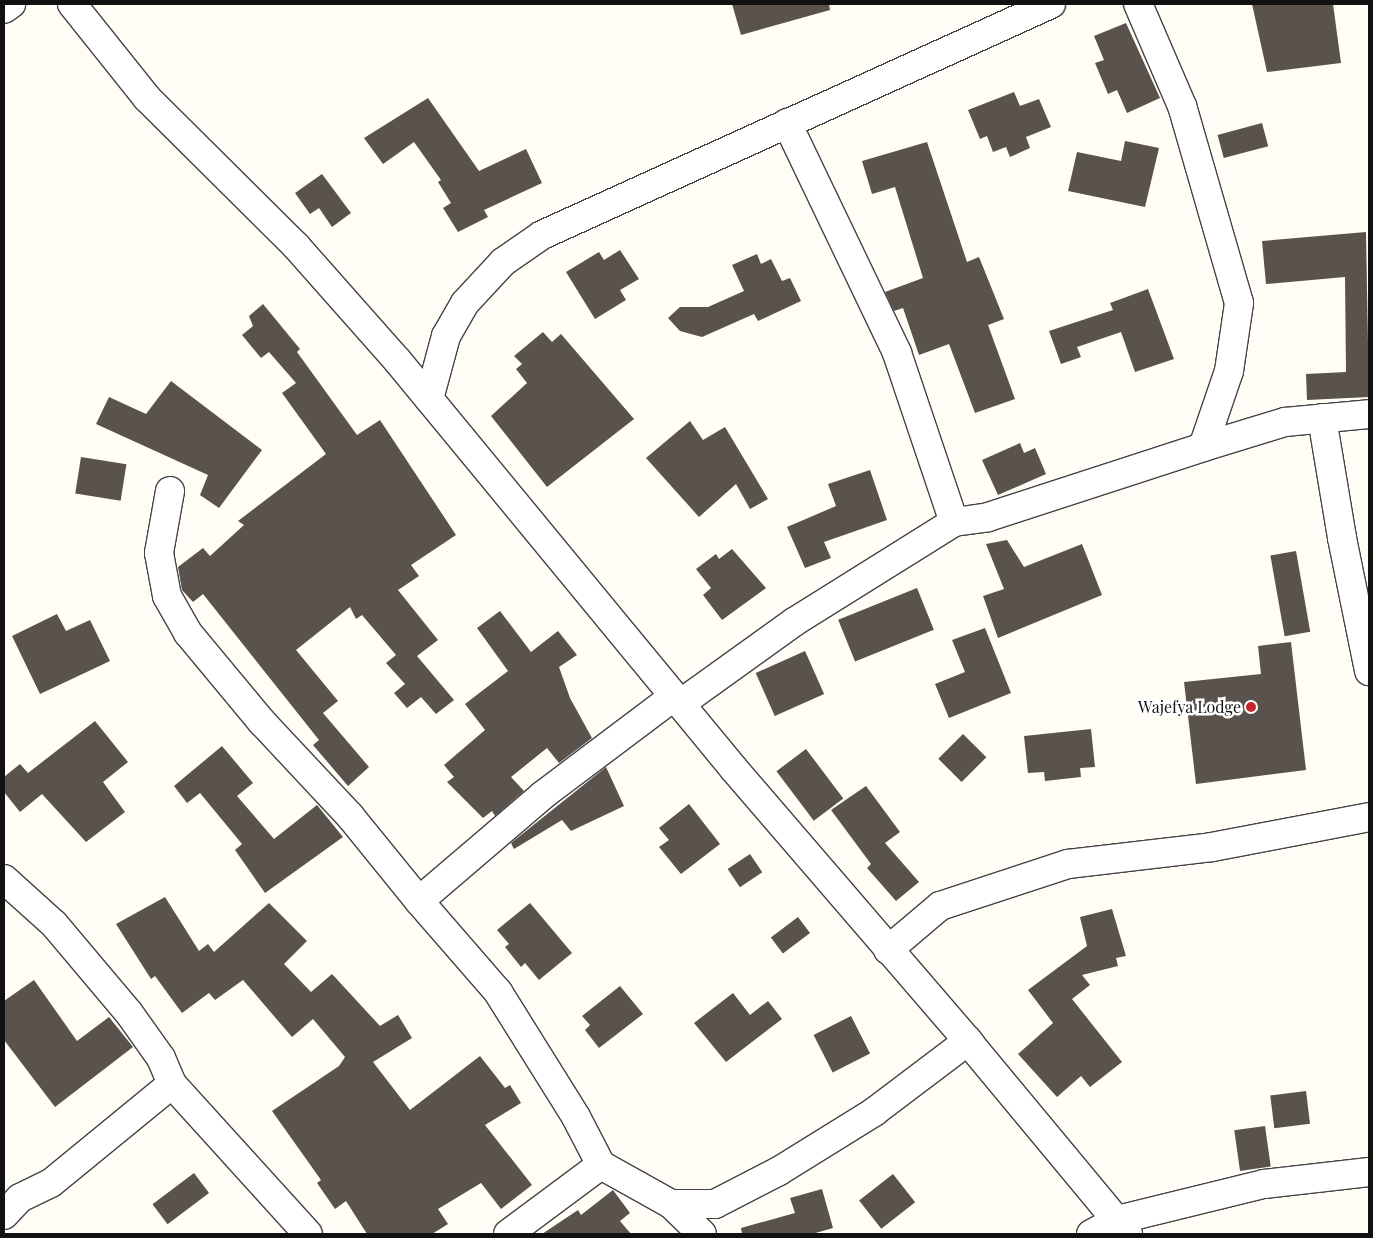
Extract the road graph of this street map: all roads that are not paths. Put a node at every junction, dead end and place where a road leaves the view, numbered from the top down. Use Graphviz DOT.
graph roads {
  1 [pos="11,4"];
  2 [pos="72,4"];
  3 [pos="1051,4"];
  4 [pos="1138,4"];
  5 [pos="4,9"];
  6 [pos="787,123"];
  7 [pos="429,399"];
  8 [pos="1369,414"];
  9 [pos="1322,418"];
  10 [pos="1203,448"];
  11 [pos="170,491"];
  12 [pos="954,522"];
  13 [pos="1369,671"];
  14 [pos="677,700"];
  15 [pos="1369,817"];
  16 [pos="4,879"];
  17 [pos="419,901"];
  18 [pos="888,950"];
  19 [pos="968,1041"];
  20 [pos="172,1084"];
  21 [pos="601,1165"];
  22 [pos="1369,1172"];
  23 [pos="671,1204"];
  24 [pos="715,1204"];
  25 [pos="4,1215"];
  26 [pos="1122,1227"];
  27 [pos="308,1234"];
  28 [pos="508,1234"];
  29 [pos="702,1234"];
  30 [pos="709,1234"];
  31 [pos="1091,1234"];
  1 -- 5 [label="street"];
  2 -- 7 [label="street"];
  3 -- 6 [label="street"];
  4 -- 10 [label="street"];
  6 -- 7 [label="street"];
  6 -- 12 [label="street"];
  7 -- 14 [label="street"];
  8 -- 9 [label="street"];
  9 -- 10 [label="street"];
  9 -- 13 [label="street"];
  10 -- 12 [label="street"];
  11 -- 17 [label="street"];
  12 -- 14 [label="street"];
  14 -- 17 [label="street"];
  14 -- 18 [label="street"];
  15 -- 18 [label="street"];
  16 -- 20 [label="street"];
  17 -- 21 [label="street"];
  18 -- 19 [label="street"];
  19 -- 24 [label="street"];
  19 -- 26 [label="street"];
  20 -- 25 [label="street"];
  20 -- 27 [label="street"];
  21 -- 23 [label="street"];
  21 -- 28 [label="street"];
  22 -- 26 [label="street"];
  23 -- 24 [label="street"];
  23 -- 29 [label="street"];
  24 -- 30 [label="street"];
  26 -- 31 [label="street"];
}
